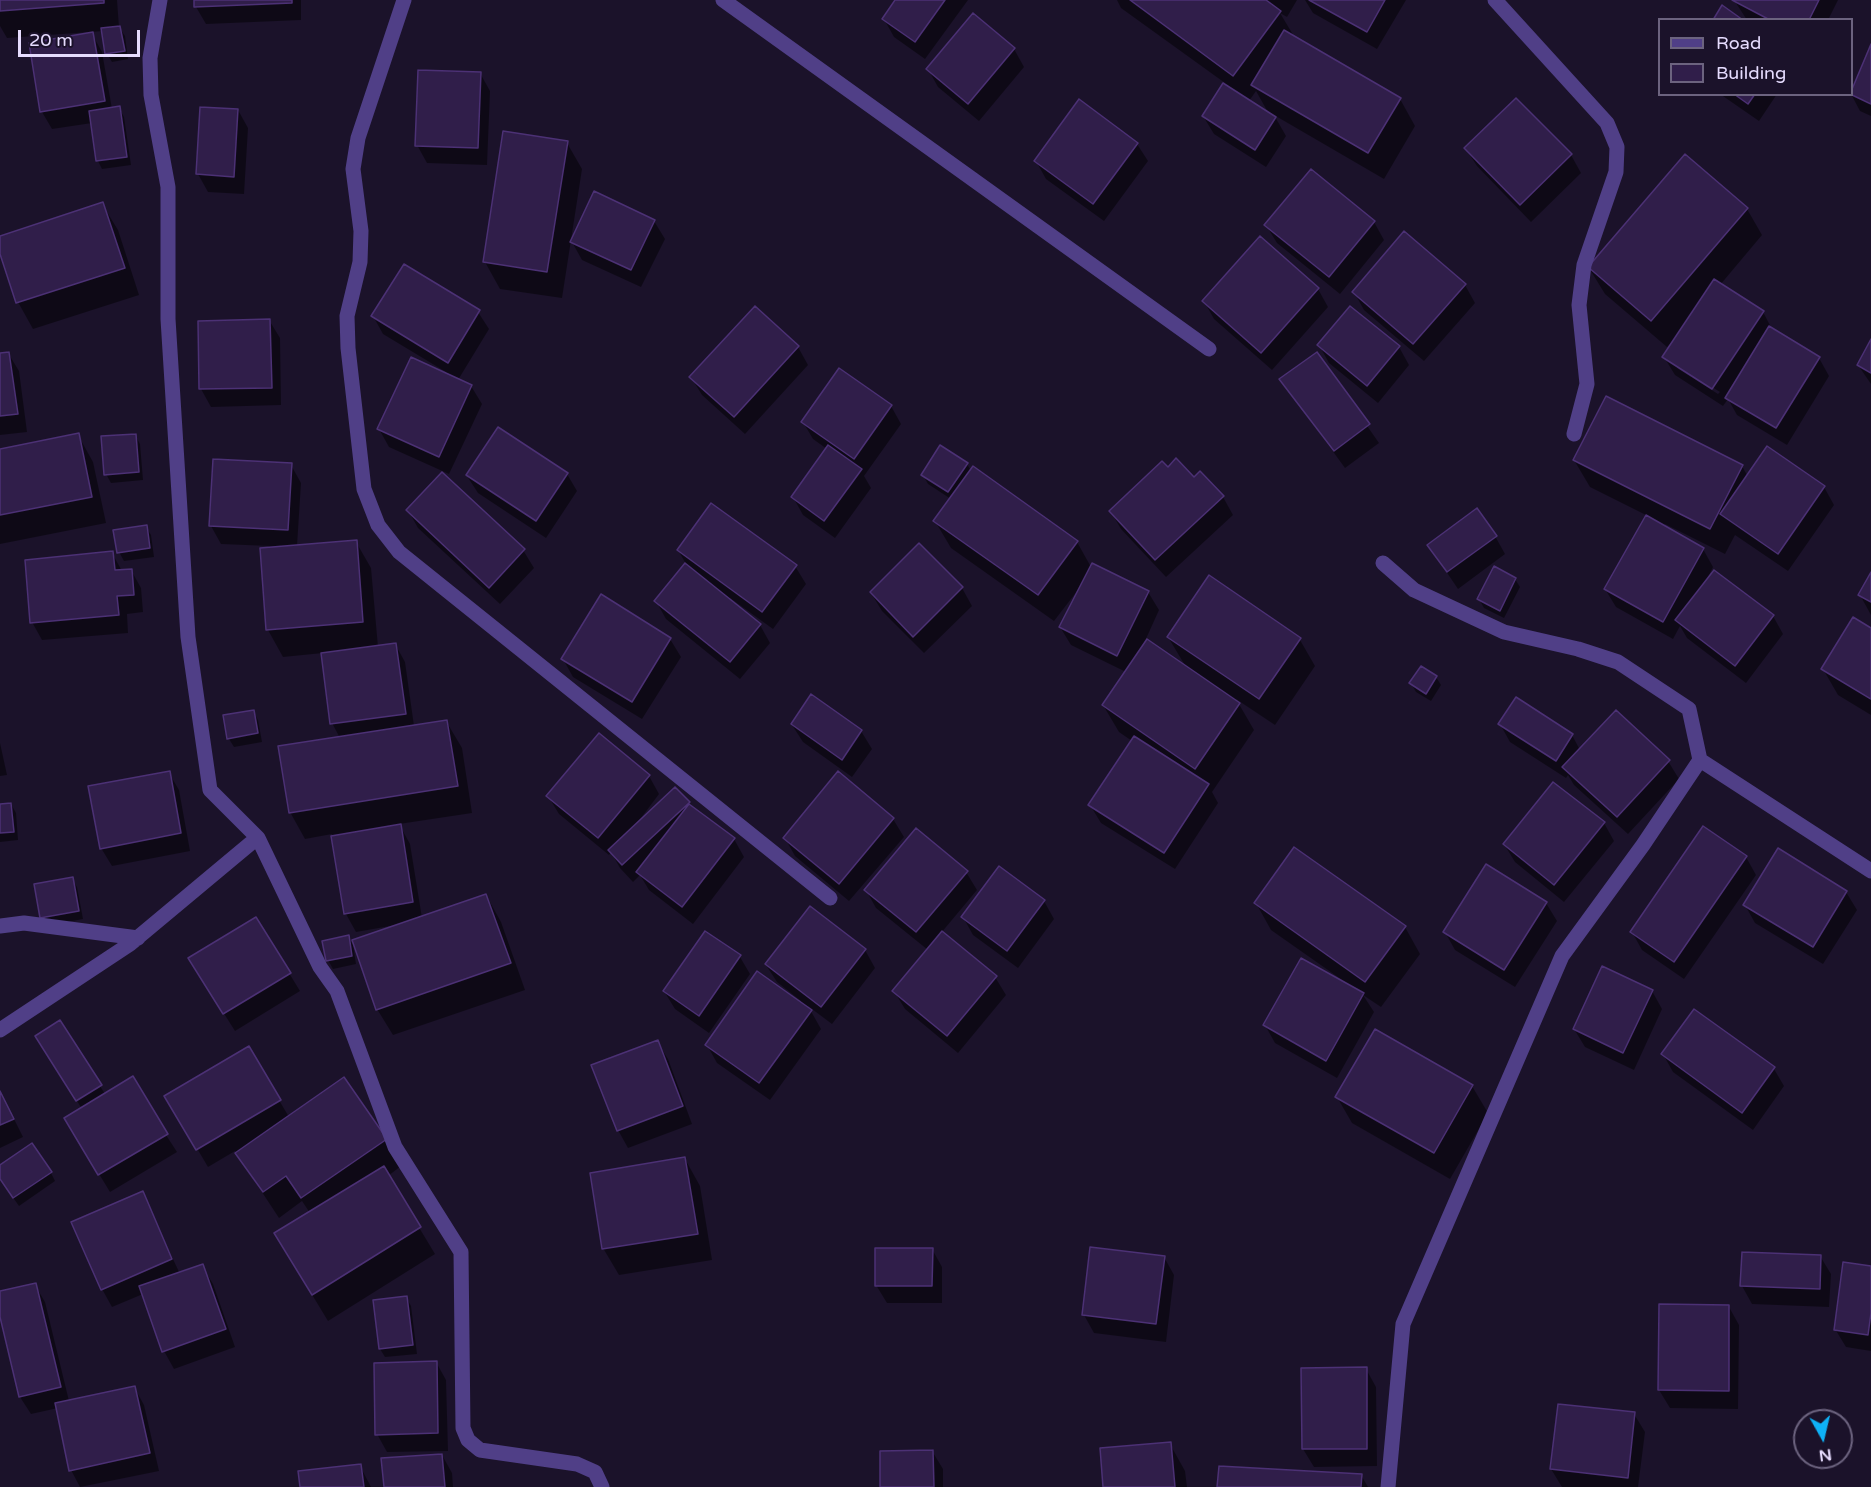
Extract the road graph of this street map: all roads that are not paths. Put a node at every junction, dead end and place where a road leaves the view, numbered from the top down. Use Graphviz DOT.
graph roads {
  1 [pos="160,0"];
  2 [pos="404,0"];
  3 [pos="723,0"];
  4 [pos="1495,0"];
  5 [pos="1209,349"];
  6 [pos="1574,434"];
  7 [pos="1383,563"];
  8 [pos="1700,760"];
  9 [pos="257,838"];
  10 [pos="1871,871"];
  11 [pos="830,897"];
  12 [pos="0,926"];
  13 [pos="138,938"];
  14 [pos="0,1030"];
  15 [pos="602,1487"];
  16 [pos="1388,1487"];
  1 -- 9 [label="street"];
  2 -- 11 [label="street"];
  3 -- 5 [label="street"];
  4 -- 6 [label="street"];
  7 -- 8 [label="street"];
  8 -- 10 [label="street"];
  8 -- 16 [label="street"];
  9 -- 13 [label="street"];
  9 -- 15 [label="street"];
  12 -- 13 [label="street"];
  13 -- 14 [label="street"];
}
